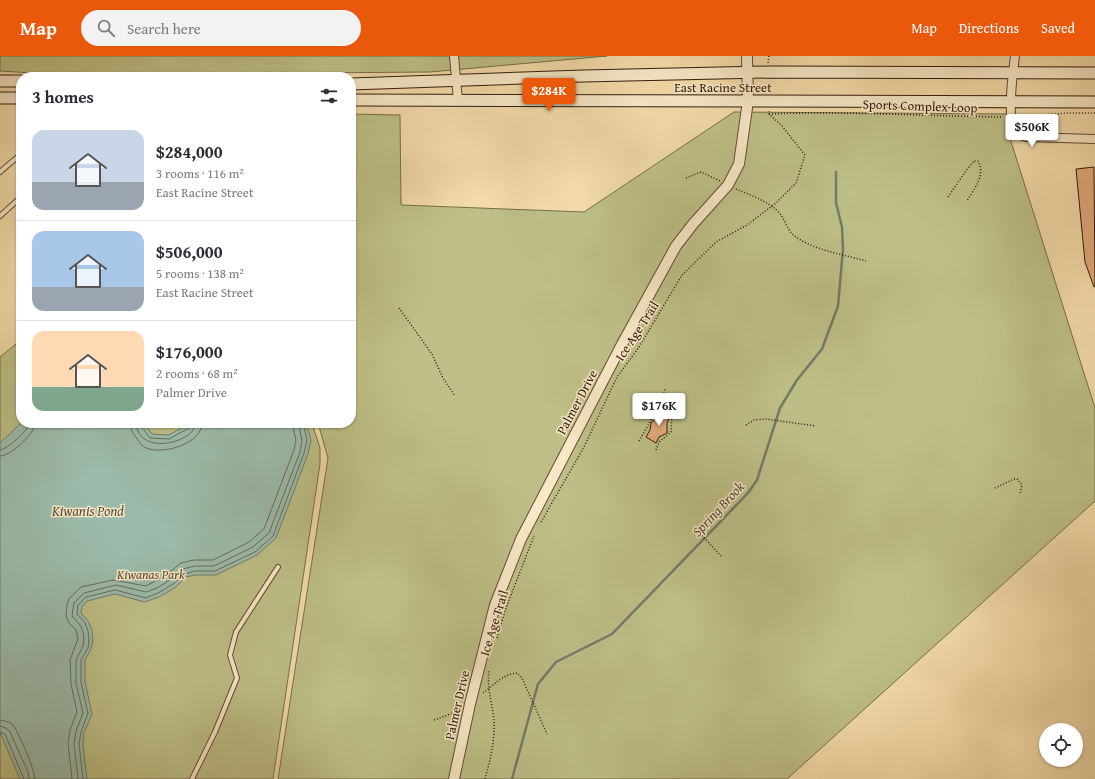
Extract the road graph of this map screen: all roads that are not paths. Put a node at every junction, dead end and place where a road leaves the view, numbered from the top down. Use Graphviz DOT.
graph roads {
  1 [pos="454,56"];
  2 [pos="747,56"];
  3 [pos="1015,56"];
  4 [pos="747,73"];
  5 [pos="1013,73"];
  6 [pos="1095,73"];
  7 [pos="0,81"];
  8 [pos="16,81"];
  9 [pos="456,81"];
  10 [pos="356,84"];
  11 [pos="0,98"];
  12 [pos="16,98"];
  13 [pos="356,100"];
  14 [pos="458,100"];
  15 [pos="748,101"];
  16 [pos="1011,102"];
  17 [pos="1095,102"];
  18 [pos="1095,139"];
  19 [pos="16,158"];
  20 [pos="0,172"];
  21 [pos="16,202"];
  22 [pos="0,216"];
  23 [pos="278,567"];
  24 [pos="193,779"];
  25 [pos="454,779"];
  1 -- 9 [label="street"];
  2 -- 4 [label="street, Palmer Drive"];
  3 -- 5 [label="street"];
  4 -- 5 [label="main road, East Racine Street"];
  4 -- 9 [label="main road, East Racine Street"];
  4 -- 15 [label="street, Palmer Drive"];
  5 -- 6 [label="main road, East Racine Street"];
  5 -- 16 [label="street"];
  7 -- 8 [label="main road"];
  9 -- 10 [label="main road, East Racine Street"];
  9 -- 14 [label="street"];
  11 -- 12 [label="main road"];
  13 -- 14 [label="main road, East Racine Street"];
  14 -- 15 [label="main road, East Racine Street"];
  15 -- 16 [label="main road, East Racine Street"];
  15 -- 25 [label="street, Palmer Drive"];
  16 -- 17 [label="main road, East Racine Street"];
  16 -- 18 [label="street"];
  19 -- 20 [label="lane"];
  21 -- 22 [label="lane"];
  23 -- 24 [label="lane"];
}
